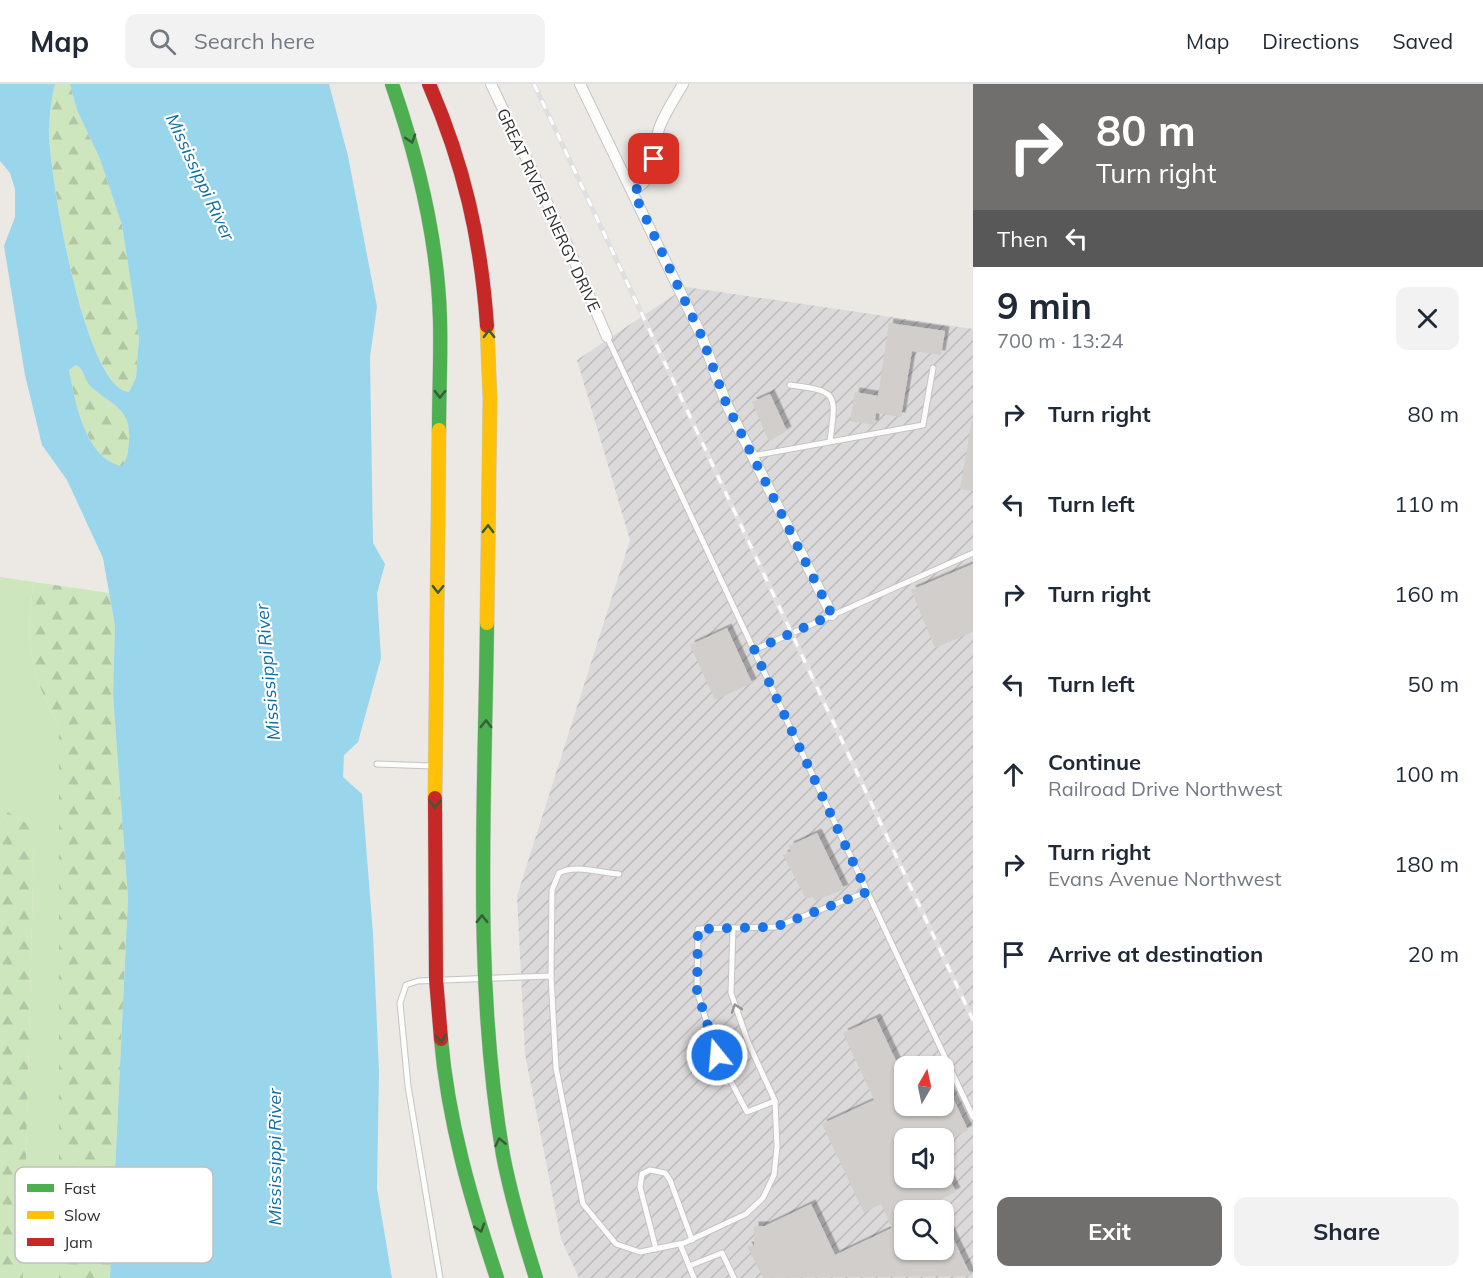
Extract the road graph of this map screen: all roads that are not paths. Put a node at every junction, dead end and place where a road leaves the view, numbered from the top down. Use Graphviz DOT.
graph roads {
  1 [pos="392,84"];
  2 [pos="429,84"];
  3 [pos="491,84"];
  4 [pos="580,84"];
  5 [pos="683,84"];
  6 [pos="633,191"];
  7 [pos="607,337"];
  8 [pos="933,368"];
  9 [pos="790,385"];
  10 [pos="830,441"];
  11 [pos="753,459"];
  12 [pos="973,553"];
  13 [pos="832,615"];
  14 [pos="754,650"];
  15 [pos="377,764"];
  16 [pos="435,766"];
  17 [pos="619,874"];
  18 [pos="867,892"];
  19 [pos="734,928"];
  20 [pos="551,976"];
  21 [pos="483,977"];
  22 [pos="436,979"];
  23 [pos="775,1101"];
  24 [pos="973,1117"];
  25 [pos="692,1240"];
  26 [pos="680,1244"];
  27 [pos="656,1249"];
  28 [pos="689,1266"];
  29 [pos="440,1278"];
  30 [pos="497,1278"];
  31 [pos="536,1278"];
  32 [pos="694,1278"];
  33 [pos="734,1278"];
  1 -- 16 [label="highway, one-way"];
  21 -- 2 [label="highway, one-way"];
  3 -- 7 [label="street, GREAT RIVER ENERGY DRIVE"];
  4 -- 6 [label="street"];
  5 -- 6 [label="street"];
  6 -- 11 [label="street"];
  7 -- 14 [label="lane"];
  8 -- 10 [label="lane"];
  9 -- 10 [label="lane"];
  10 -- 11 [label="lane"];
  11 -- 13 [label="street"];
  12 -- 13 [label="lane"];
  13 -- 14 [label="lane"];
  14 -- 18 [label="lane"];
  15 -- 16 [label="lane"];
  16 -- 22 [label="highway, one-way"];
  17 -- 20 [label="lane"];
  18 -- 19 [label="lane"];
  18 -- 24 [label="lane"];
  23 -- 19 [label="lane, one-way"];
  19 -- 23 [label="lane"];
  20 -- 21 [label="lane"];
  20 -- 27 [label="lane"];
  21 -- 22 [label="lane"];
  31 -- 21 [label="highway, one-way"];
  22 -- 29 [label="lane"];
  22 -- 30 [label="highway, one-way"];
  23 -- 25 [label="lane"];
  25 -- 26 [label="lane"];
  25 -- 27 [label="lane"];
  26 -- 27 [label="lane"];
  26 -- 28 [label="lane"];
  28 -- 32 [label="lane"];
  28 -- 33 [label="lane"];
}
